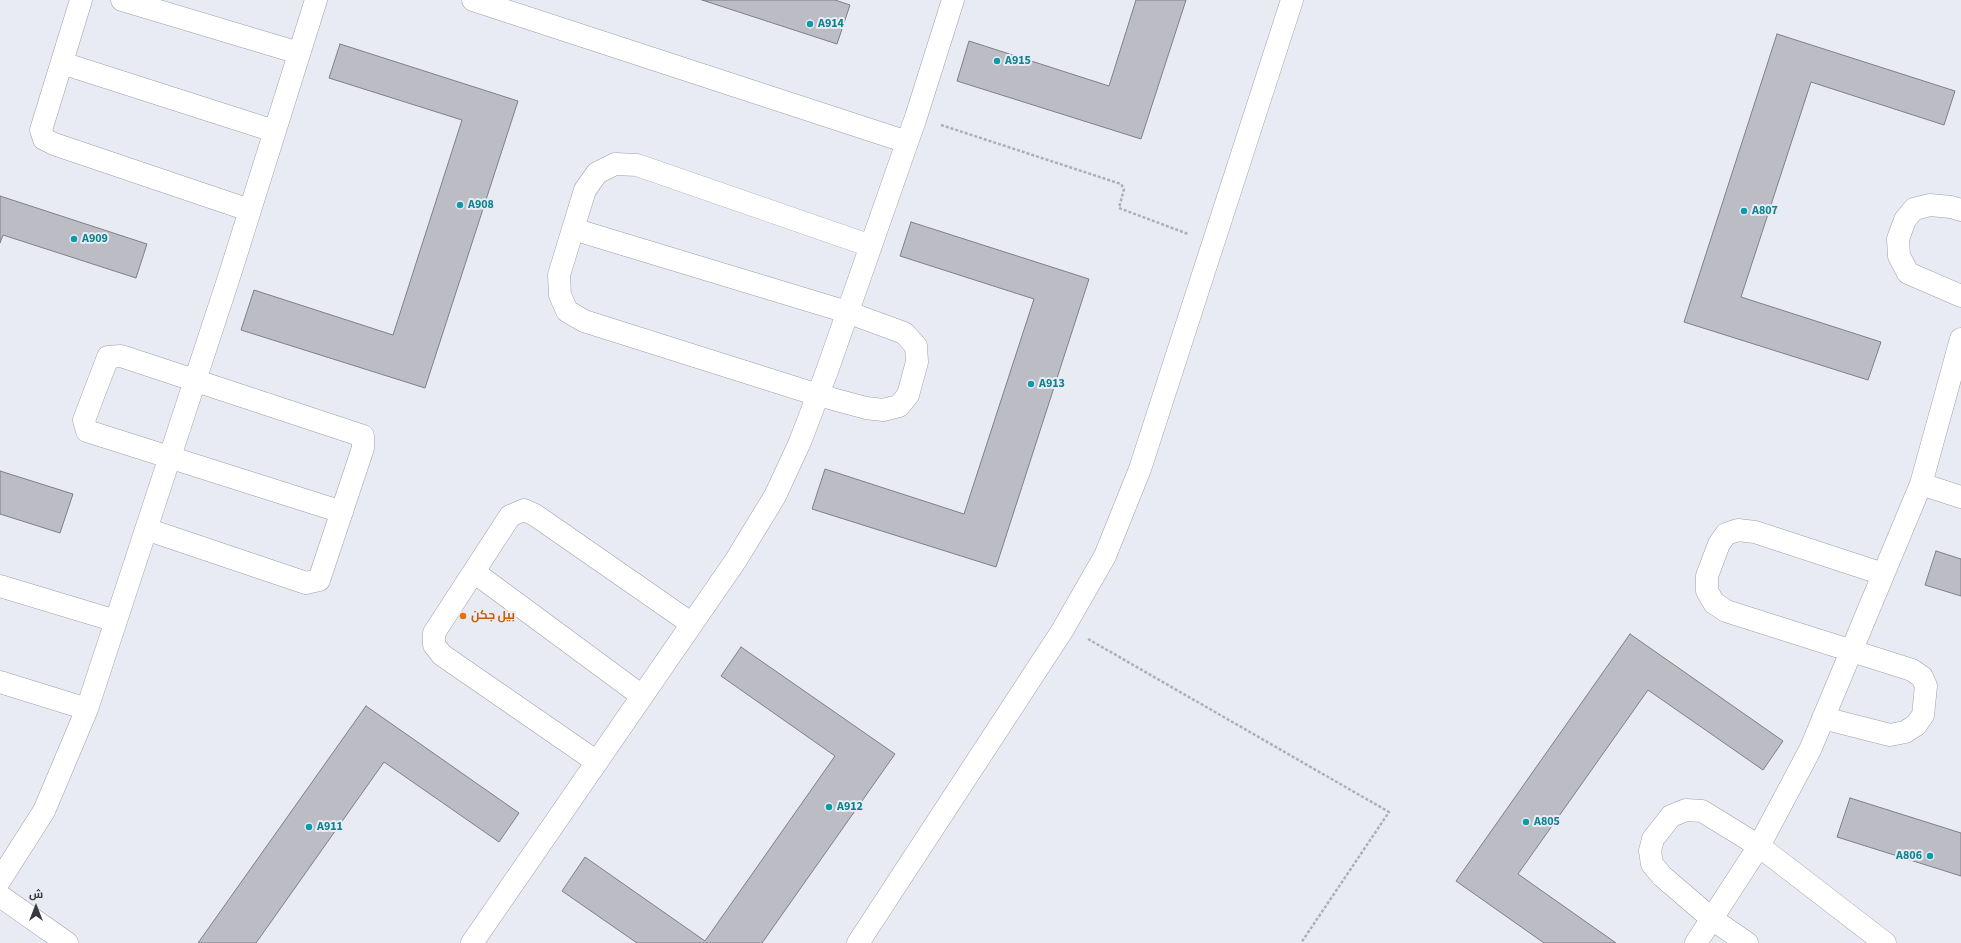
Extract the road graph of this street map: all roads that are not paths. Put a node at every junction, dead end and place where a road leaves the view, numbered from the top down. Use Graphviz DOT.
graph roads {
  1 [pos="82,0"];
  2 [pos="122,0"];
  3 [pos="316,0"];
  4 [pos="472,0"];
  5 [pos="953,0"];
  6 [pos="1292,0"];
  7 [pos="299,53"];
  8 [pos="62,63"];
  9 [pos="274,131"];
  10 [pos="907,142"];
  11 [pos="249,210"];
  12 [pos="1961,210"];
  13 [pos="573,229"];
  14 [pos="871,246"];
  15 [pos="1961,296"];
  16 [pos="847,312"];
  17 [pos="1961,339"];
  18 [pos="195,380"];
  19 [pos="818,395"];
  20 [pos="170,457"];
  21 [pos="1921,484"];
  22 [pos="1961,497"];
  23 [pos="342,512"];
  24 [pos="146,529"];
  25 [pos="474,572"];
  26 [pos="1884,574"];
  27 [pos="0,586"];
  28 [pos="116,621"];
  29 [pos="692,624"];
  30 [pos="1851,652"];
  31 [pos="0,682"];
  32 [pos="642,696"];
  33 [pos="87,710"];
  34 [pos="1823,718"];
  35 [pos="597,762"];
  36 [pos="1759,846"];
  37 [pos="0,880"];
  38 [pos="0,896"];
  39 [pos="1712,919"];
  40 [pos="67,943"];
  41 [pos="472,943"];
  42 [pos="858,943"];
  43 [pos="1696,943"];
  44 [pos="1747,943"];
  45 [pos="1885,943"];
  1 -- 8 [label="street"];
  2 -- 7 [label="street"];
  3 -- 7 [label="street"];
  4 -- 10 [label="street"];
  5 -- 10 [label="street"];
  6 -- 42 [label="street"];
  7 -- 9 [label="street"];
  8 -- 9 [label="street"];
  8 -- 11 [label="street"];
  9 -- 11 [label="street"];
  10 -- 14 [label="street"];
  11 -- 18 [label="street"];
  12 -- 15 [label="street"];
  13 -- 14 [label="street"];
  13 -- 16 [label="street"];
  13 -- 19 [label="street"];
  14 -- 16 [label="street"];
  16 -- 19 [label="street"];
  16 -- 19 [label="street"];
  17 -- 21 [label="street"];
  18 -- 20 [label="street"];
  18 -- 20 [label="street"];
  18 -- 23 [label="street"];
  19 -- 29 [label="street"];
  20 -- 23 [label="street"];
  20 -- 24 [label="street"];
  21 -- 22 [label="street"];
  21 -- 26 [label="street"];
  23 -- 24 [label="street"];
  24 -- 28 [label="street"];
  25 -- 29 [label="street"];
  25 -- 32 [label="street"];
  25 -- 35 [label="street"];
  26 -- 30 [label="street"];
  26 -- 30 [label="street"];
  27 -- 28 [label="street"];
  28 -- 33 [label="street"];
  29 -- 32 [label="street"];
  30 -- 34 [label="street"];
  30 -- 34 [label="street"];
  31 -- 33 [label="street"];
  32 -- 35 [label="street"];
  33 -- 37 [label="street"];
  34 -- 36 [label="street"];
  35 -- 41 [label="street"];
  36 -- 39 [label="street"];
  36 -- 39 [label="street"];
  36 -- 45 [label="street"];
  38 -- 40 [label="street"];
  39 -- 43 [label="street"];
  39 -- 44 [label="street"];
}
